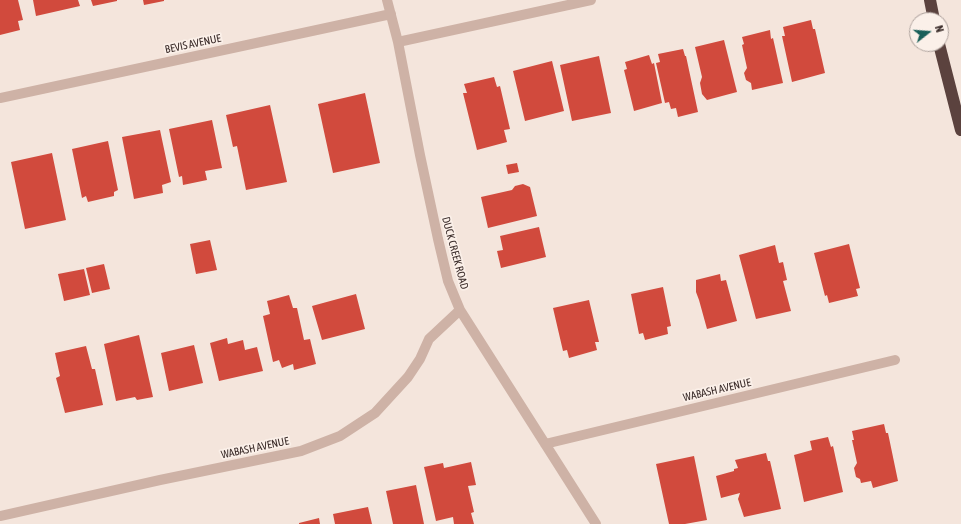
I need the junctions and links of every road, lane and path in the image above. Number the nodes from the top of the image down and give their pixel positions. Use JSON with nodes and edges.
{"nodes":[{"id":1,"x":387,"y":0,"type":"edge"},
{"id":2,"x":591,"y":0,"type":"edge"},
{"id":3,"x":930,"y":0,"type":"edge"},
{"id":4,"x":932,"y":12,"type":"edge"},
{"id":5,"x":391,"y":14,"type":"junction"},
{"id":6,"x":398,"y":42,"type":"junction"},
{"id":7,"x":941,"y":52,"type":"edge"},
{"id":8,"x":0,"y":98,"type":"edge"},
{"id":9,"x":961,"y":130,"type":"edge"},
{"id":10,"x":460,"y":310,"type":"junction"},
{"id":11,"x":895,"y":360,"type":"dead end"},
{"id":12,"x":545,"y":444,"type":"junction"},
{"id":13,"x":0,"y":516,"type":"edge"},
{"id":14,"x":596,"y":524,"type":"edge"}],
"edges":[{"from":1,"to":5,"type":"street","name":"DUCK CREEK ROAD"},
{"from":2,"to":6,"type":"street"},
{"from":3,"to":4,"type":"highway"},
{"from":5,"to":6,"type":"street","name":"DUCK CREEK ROAD"},
{"from":5,"to":8,"type":"street","name":"BEVIS AVENUE"},
{"from":6,"to":10,"type":"street","name":"DUCK CREEK ROAD"},
{"from":7,"to":9,"type":"highway"},
{"from":10,"to":12,"type":"street","name":"DUCK CREEK ROAD"},
{"from":10,"to":13,"type":"street","name":"WABASH AVENUE"},
{"from":11,"to":12,"type":"street","name":"WABASH AVENUE"},
{"from":12,"to":14,"type":"street","name":"DUCK CREEK ROAD"}]}
